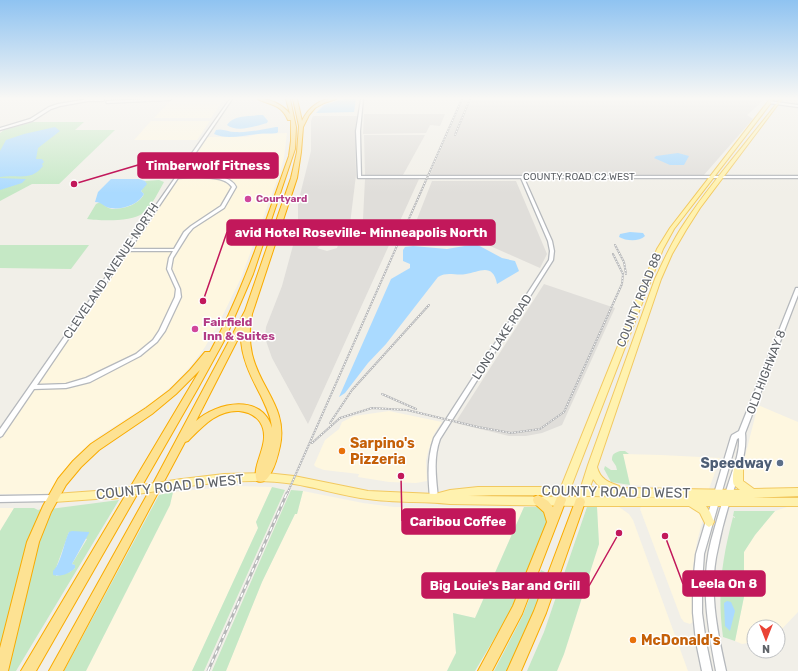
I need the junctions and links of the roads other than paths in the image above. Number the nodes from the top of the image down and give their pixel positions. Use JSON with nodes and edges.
{"nodes":[{"id":1,"x":208,"y":130,"type":"edge"},
{"id":2,"x":297,"y":130,"type":"edge"},
{"id":3,"x":298,"y":130,"type":"edge"},
{"id":4,"x":358,"y":130,"type":"edge"},
{"id":5,"x":752,"y":130,"type":"edge"},
{"id":6,"x":753,"y":130,"type":"edge"},
{"id":7,"x":176,"y":177,"type":"junction"},
{"id":8,"x":522,"y":177,"type":"junction"},
{"id":9,"x":712,"y":177,"type":"junction"},
{"id":10,"x":722,"y":177,"type":"junction"},
{"id":11,"x":798,"y":177,"type":"edge"},
{"id":12,"x":126,"y":250,"type":"junction"},
{"id":13,"x":176,"y":250,"type":"junction"},
{"id":14,"x":798,"y":289,"type":"edge"},
{"id":15,"x":235,"y":308,"type":"junction"},
{"id":16,"x":250,"y":309,"type":"junction"},
{"id":17,"x":32,"y":387,"type":"junction"},
{"id":18,"x":742,"y":433,"type":"junction"},
{"id":19,"x":0,"y":434,"type":"edge"},
{"id":20,"x":179,"y":444,"type":"junction"},
{"id":21,"x":592,"y":465,"type":"junction"},
{"id":22,"x":738,"y":469,"type":"junction"},
{"id":23,"x":261,"y":478,"type":"junction"},
{"id":24,"x":626,"y":492,"type":"junction"},
{"id":25,"x":798,"y":492,"type":"edge"},
{"id":26,"x":754,"y":494,"type":"junction"},
{"id":27,"x":562,"y":496,"type":"junction"},
{"id":28,"x":582,"y":496,"type":"junction"},
{"id":29,"x":54,"y":498,"type":"junction"},
{"id":30,"x":434,"y":498,"type":"junction"},
{"id":31,"x":716,"y":498,"type":"junction"},
{"id":32,"x":727,"y":498,"type":"junction"},
{"id":33,"x":0,"y":499,"type":"edge"},
{"id":34,"x":538,"y":500,"type":"junction"},
{"id":35,"x":687,"y":502,"type":"junction"},
{"id":36,"x":798,"y":502,"type":"edge"},
{"id":37,"x":709,"y":522,"type":"junction"},
{"id":38,"x":552,"y":523,"type":"junction"},
{"id":39,"x":1,"y":671,"type":"edge"},
{"id":40,"x":28,"y":671,"type":"edge"},
{"id":41,"x":56,"y":671,"type":"edge"},
{"id":42,"x":485,"y":671,"type":"edge"},
{"id":43,"x":514,"y":671,"type":"edge"},
{"id":44,"x":707,"y":671,"type":"edge"},
{"id":45,"x":721,"y":671,"type":"edge"}],
"edges":[{"from":1,"to":7,"type":"street","name":"CLEVELAND AVENUE NORTH"},
{"from":2,"to":15,"type":"highway"},
{"from":3,"to":16,"type":"highway"},
{"from":4,"to":8,"type":"street","name":"COUNTY ROAD C2 WEST"},
{"from":5,"to":9,"type":"main road","name":"COUNTY ROAD 88"},
{"from":6,"to":10,"type":"main road","name":"COUNTY ROAD 88"},
{"from":7,"to":12,"type":"street","name":"CLEVELAND AVENUE NORTH"},
{"from":7,"to":13,"type":"street"},
{"from":8,"to":9,"type":"street","name":"COUNTY ROAD C2 WEST"},
{"from":8,"to":30,"type":"street","name":"LONG LAKE ROAD"},
{"from":9,"to":10,"type":"street","name":"COUNTY ROAD C2 WEST"},
{"from":9,"to":27,"type":"main road","name":"COUNTY ROAD 88"},
{"from":10,"to":11,"type":"street","name":"COUNTY ROAD C2 WEST"},
{"from":10,"to":21,"type":"main road","name":"COUNTY ROAD 88"},
{"from":12,"to":13,"type":"street"},
{"from":12,"to":17,"type":"street","name":"CLEVELAND AVENUE NORTH"},
{"from":13,"to":17,"type":"street"},
{"from":14,"to":18,"type":"street","name":"OLD HIGHWAY 8"},
{"from":15,"to":29,"type":"highway"},
{"from":15,"to":40,"type":"highway"},
{"from":16,"to":20,"type":"highway"},
{"from":16,"to":23,"type":"highway"},
{"from":17,"to":19,"type":"street","name":"CLEVELAND AVENUE NORTH"},
{"from":18,"to":22,"type":"street","name":"OLD HIGHWAY 8"},
{"from":18,"to":31,"type":"street","name":"OLD HIGHWAY 8"},
{"from":20,"to":23,"type":"highway"},
{"from":20,"to":41,"type":"highway"},
{"from":21,"to":24,"type":"main road"},
{"from":21,"to":28,"type":"main road","name":"COUNTY ROAD 88"},
{"from":22,"to":26,"type":"main road"},
{"from":22,"to":32,"type":"street","name":"OLD HIGHWAY 8"},
{"from":23,"to":29,"type":"main road","name":"COUNTY ROAD D WEST","bridge":true},
{"from":23,"to":30,"type":"main road","name":"COUNTY ROAD D WEST"},
{"from":24,"to":28,"type":"main road","name":"COUNTY ROAD D WEST"},
{"from":24,"to":31,"type":"main road","name":"COUNTY ROAD D WEST"},
{"from":25,"to":26,"type":"main road","name":"COUNTY ROAD D WEST"},
{"from":26,"to":32,"type":"main road","name":"COUNTY ROAD D WEST"},
{"from":27,"to":28,"type":"main road","name":"COUNTY ROAD D WEST"},
{"from":27,"to":30,"type":"main road","name":"COUNTY ROAD D WEST"},
{"from":27,"to":34,"type":"main road","name":"COUNTY ROAD D WEST"},
{"from":27,"to":38,"type":"highway"},
{"from":28,"to":35,"type":"main road","name":"COUNTY ROAD D WEST"},
{"from":28,"to":43,"type":"highway"},
{"from":29,"to":33,"type":"street","name":"COUNTY ROAD D WEST"},
{"from":29,"to":39,"type":"highway"},
{"from":30,"to":34,"type":"main road","name":"COUNTY ROAD D WEST"},
{"from":31,"to":32,"type":"main road","name":"COUNTY ROAD D WEST"},
{"from":31,"to":35,"type":"main road","name":"COUNTY ROAD D WEST"},
{"from":31,"to":37,"type":"street","name":"OLD HIGHWAY 8"},
{"from":32,"to":36,"type":"main road","name":"COUNTY ROAD D WEST"},
{"from":32,"to":45,"type":"street","name":"OLD HIGHWAY 8"},
{"from":34,"to":38,"type":"highway"},
{"from":35,"to":37,"type":"main road"},
{"from":37,"to":44,"type":"street","name":"OLD HIGHWAY 8"},
{"from":38,"to":42,"type":"highway"}]}
